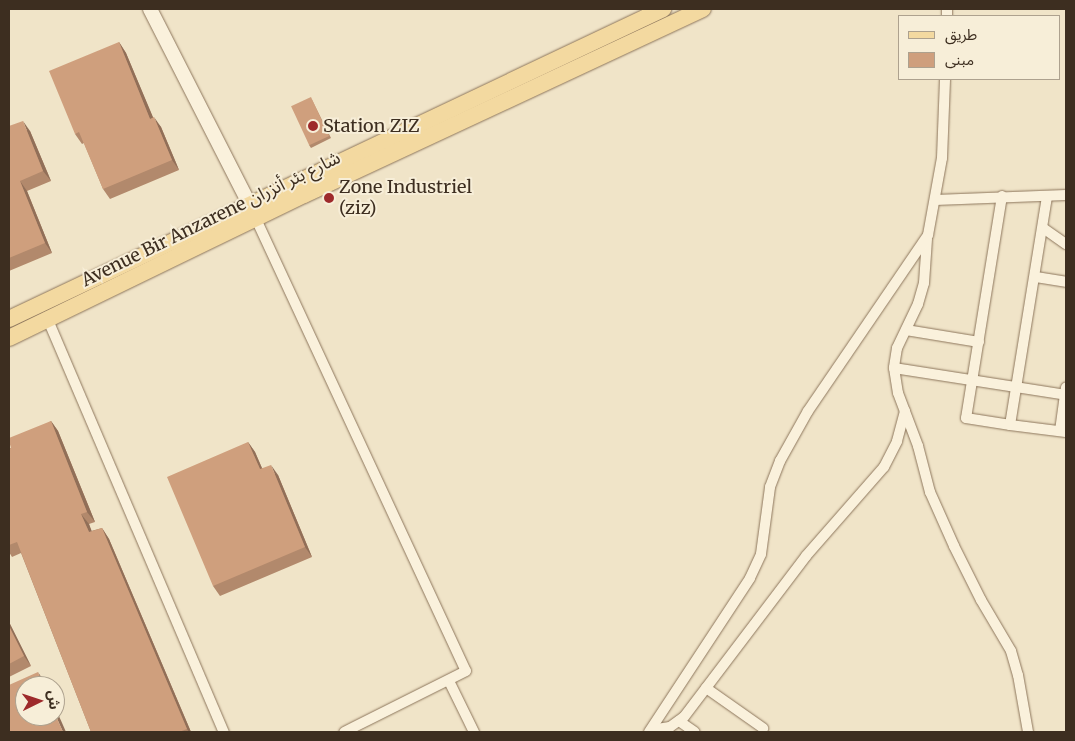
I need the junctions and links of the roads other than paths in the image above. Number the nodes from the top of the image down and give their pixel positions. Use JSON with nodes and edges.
{"nodes":[{"id":1,"x":150,"y":9,"type":"edge"},
{"id":2,"x":663,"y":9,"type":"edge"},
{"id":3,"x":703,"y":9,"type":"edge"},
{"id":4,"x":945,"y":80,"type":"edge"},
{"id":5,"x":1066,"y":195,"type":"edge"},
{"id":6,"x":1002,"y":196,"type":"junction"},
{"id":7,"x":1047,"y":196,"type":"junction"},
{"id":8,"x":935,"y":200,"type":"junction"},
{"id":9,"x":253,"y":211,"type":"junction"},
{"id":10,"x":1043,"y":228,"type":"junction"},
{"id":11,"x":928,"y":235,"type":"junction"},
{"id":12,"x":1066,"y":244,"type":"edge"},
{"id":13,"x":1036,"y":277,"type":"junction"},
{"id":14,"x":1066,"y":282,"type":"edge"},
{"id":15,"x":9,"y":319,"type":"edge"},
{"id":16,"x":48,"y":320,"type":"junction"},
{"id":17,"x":906,"y":330,"type":"junction"},
{"id":18,"x":9,"y":338,"type":"edge"},
{"id":19,"x":979,"y":342,"type":"junction"},
{"id":20,"x":894,"y":368,"type":"junction"},
{"id":21,"x":973,"y":380,"type":"junction"},
{"id":22,"x":1017,"y":387,"type":"junction"},
{"id":23,"x":1066,"y":392,"type":"edge"},
{"id":24,"x":905,"y":411,"type":"junction"},
{"id":25,"x":1010,"y":425,"type":"junction"},
{"id":26,"x":1063,"y":432,"type":"edge"},
{"id":27,"x":449,"y":681,"type":"junction"},
{"id":28,"x":706,"y":688,"type":"junction"},
{"id":29,"x":679,"y":721,"type":"junction"},
{"id":30,"x":763,"y":728,"type":"dead end"},
{"id":31,"x":650,"y":731,"type":"edge"},
{"id":32,"x":224,"y":732,"type":"edge"},
{"id":33,"x":344,"y":732,"type":"edge"},
{"id":34,"x":474,"y":732,"type":"edge"},
{"id":35,"x":695,"y":732,"type":"edge"},
{"id":36,"x":1028,"y":732,"type":"edge"}],
"edges":[{"from":1,"to":9,"type":"street"},
{"from":2,"to":9,"type":"main road","name":"Avenue Bir Anzarene شارع بئر أنزران"},
{"from":3,"to":9,"type":"main road","name":"Avenue Bir Anzarene شارع بئر أنزران"},
{"from":4,"to":8,"type":"street"},
{"from":5,"to":7,"type":"street"},
{"from":6,"to":7,"type":"street"},
{"from":6,"to":8,"type":"street"},
{"from":6,"to":19,"type":"street"},
{"from":7,"to":10,"type":"street"},
{"from":8,"to":11,"type":"street"},
{"from":9,"to":15,"type":"main road","name":"Avenue Bir Anzarene شارع بئر أنزران"},
{"from":9,"to":16,"type":"main road","name":"Avenue Bir Anzarene شارع بئر أنزران"},
{"from":9,"to":27,"type":"street"},
{"from":10,"to":12,"type":"street"},
{"from":10,"to":13,"type":"street"},
{"from":11,"to":17,"type":"street"},
{"from":11,"to":31,"type":"street"},
{"from":13,"to":14,"type":"street"},
{"from":13,"to":22,"type":"street"},
{"from":16,"to":18,"type":"main road","name":"Avenue Bir Anzarene شارع بئر أنزران"},
{"from":16,"to":32,"type":"street"},
{"from":17,"to":19,"type":"street"},
{"from":17,"to":20,"type":"street"},
{"from":19,"to":21,"type":"street"},
{"from":20,"to":21,"type":"street"},
{"from":20,"to":24,"type":"street"},
{"from":21,"to":22,"type":"street"},
{"from":21,"to":25,"type":"street"},
{"from":22,"to":23,"type":"street"},
{"from":22,"to":25,"type":"street"},
{"from":23,"to":26,"type":"street"},
{"from":24,"to":28,"type":"street"},
{"from":24,"to":36,"type":"street"},
{"from":25,"to":26,"type":"street"},
{"from":27,"to":33,"type":"street"},
{"from":27,"to":34,"type":"street"},
{"from":28,"to":29,"type":"street"},
{"from":28,"to":30,"type":"street"},
{"from":29,"to":31,"type":"street"},
{"from":29,"to":35,"type":"street"}]}
